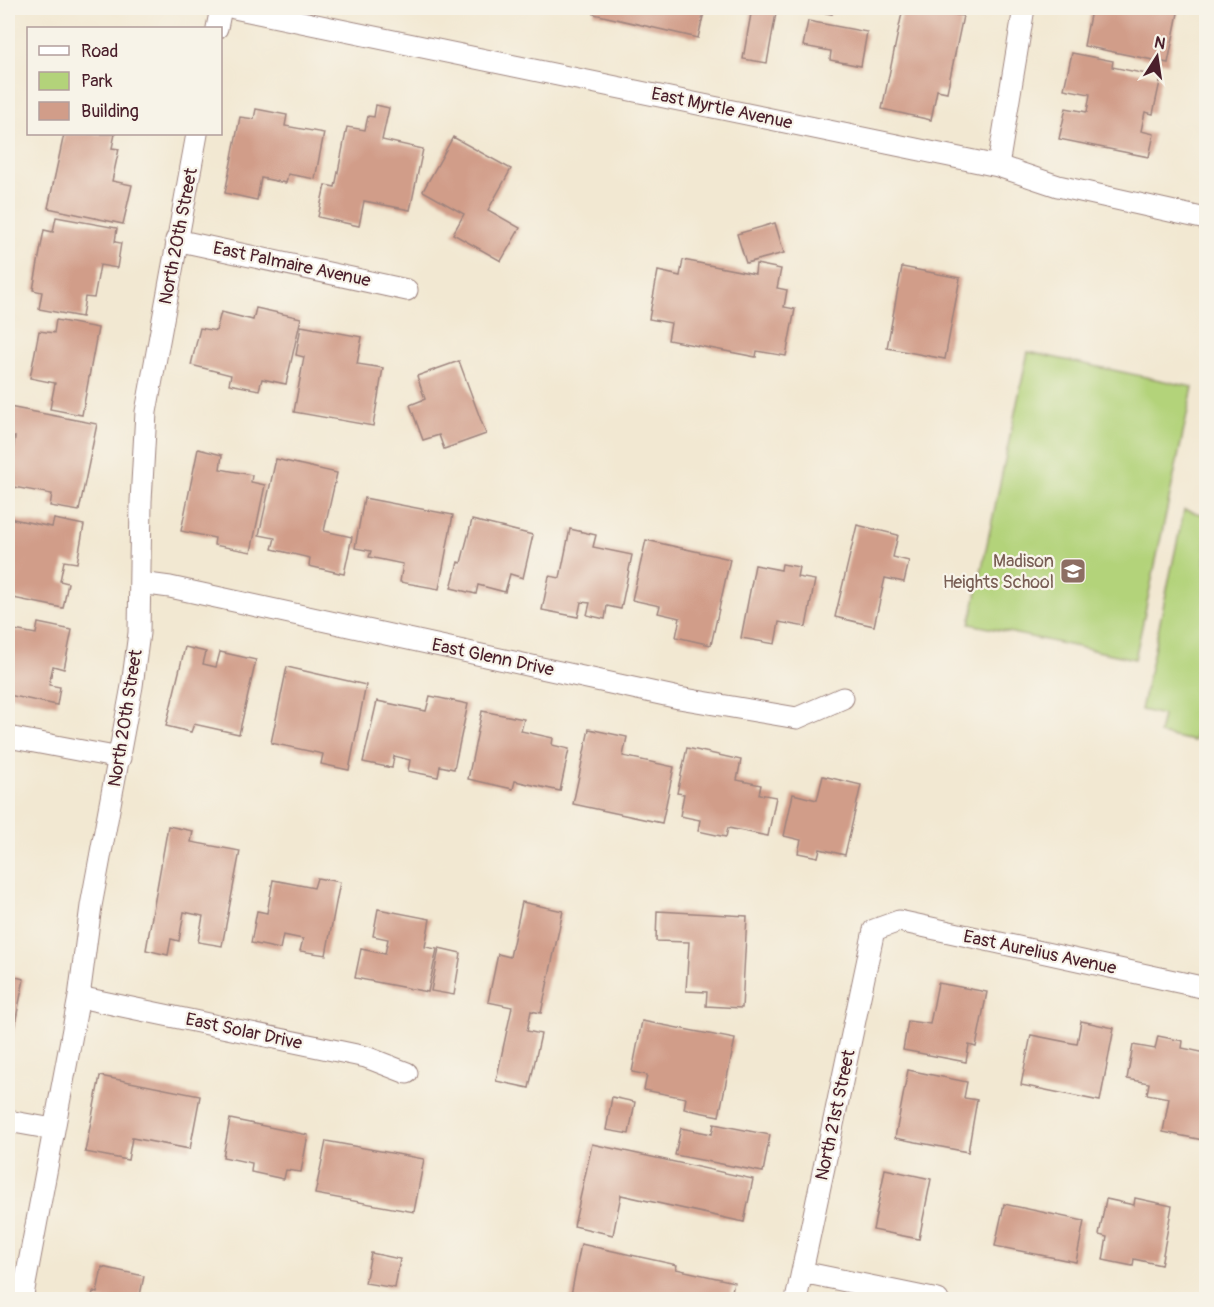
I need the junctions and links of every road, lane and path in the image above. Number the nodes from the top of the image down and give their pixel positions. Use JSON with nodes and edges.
{"nodes":[{"id":1,"x":221,"y":8,"type":"edge"},
{"id":2,"x":234,"y":8,"type":"edge"},
{"id":3,"x":1024,"y":8,"type":"edge"},
{"id":4,"x":217,"y":27,"type":"edge"},
{"id":5,"x":197,"y":135,"type":"edge"},
{"id":6,"x":998,"y":165,"type":"junction"},
{"id":7,"x":1206,"y":219,"type":"edge"},
{"id":8,"x":176,"y":240,"type":"junction"},
{"id":9,"x":407,"y":290,"type":"dead end"},
{"id":10,"x":140,"y":583,"type":"junction"},
{"id":11,"x":843,"y":698,"type":"dead end"},
{"id":12,"x":8,"y":736,"type":"edge"},
{"id":13,"x":120,"y":758,"type":"junction"},
{"id":14,"x":874,"y":930,"type":"joint"},
{"id":15,"x":1206,"y":988,"type":"edge"},
{"id":16,"x":79,"y":997,"type":"junction"},
{"id":17,"x":407,"y":1073,"type":"dead end"},
{"id":18,"x":8,"y":1120,"type":"edge"},
{"id":19,"x":53,"y":1129,"type":"junction"},
{"id":20,"x":802,"y":1272,"type":"junction"},
{"id":21,"x":22,"y":1299,"type":"edge"},
{"id":22,"x":796,"y":1299,"type":"edge"},
{"id":23,"x":938,"y":1299,"type":"edge"}],
"edges":[{"from":1,"to":4,"type":"street"},
{"from":2,"to":6,"type":"street","name":"East Myrtle Avenue"},
{"from":3,"to":6,"type":"street"},
{"from":5,"to":8,"type":"street","name":"North 20th Street"},
{"from":6,"to":7,"type":"street","name":"East Myrtle Avenue"},
{"from":8,"to":9,"type":"street","name":"East Palmaire Avenue"},
{"from":8,"to":10,"type":"street","name":"North 20th Street"},
{"from":10,"to":11,"type":"street","name":"East Glenn Drive"},
{"from":10,"to":13,"type":"street","name":"North 20th Street"},
{"from":12,"to":13,"type":"street"},
{"from":13,"to":16,"type":"street","name":"North 20th Street"},
{"from":14,"to":15,"type":"street","name":"East Aurelius Avenue"},
{"from":14,"to":20,"type":"street","name":"North 21st Street"},
{"from":16,"to":17,"type":"street","name":"East Solar Drive"},
{"from":16,"to":19,"type":"street","name":"North 20th Street"},
{"from":18,"to":19,"type":"street"},
{"from":19,"to":21,"type":"street","name":"North 20th Street"},
{"from":20,"to":22,"type":"street","name":"North 21st Street"},
{"from":20,"to":23,"type":"street"}]}
